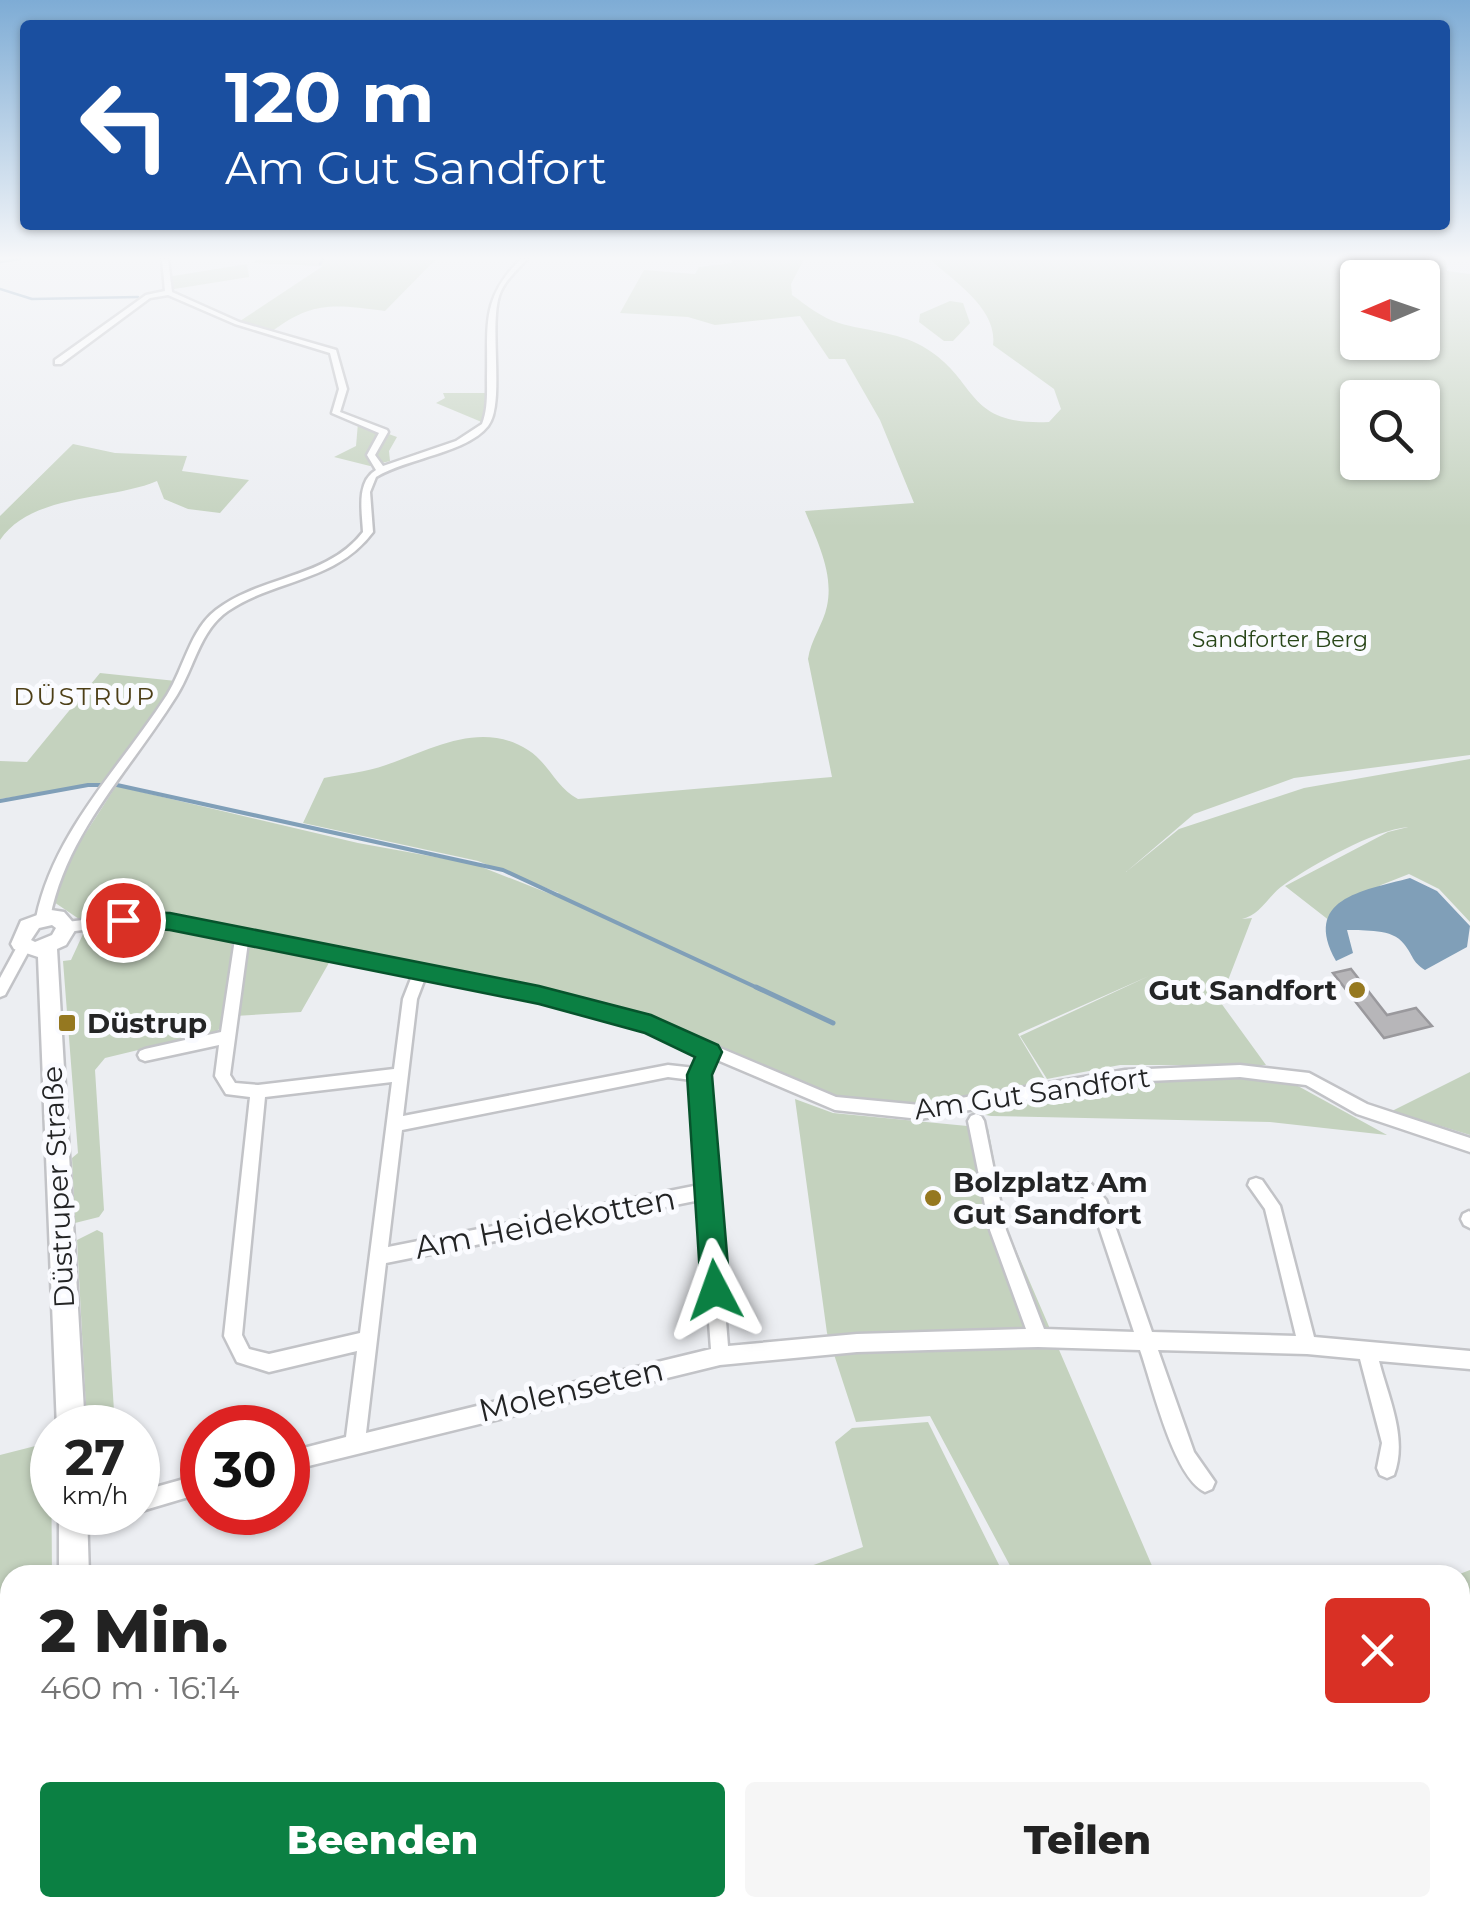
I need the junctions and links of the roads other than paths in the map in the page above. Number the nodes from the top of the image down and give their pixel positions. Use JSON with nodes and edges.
{"nodes":[{"id":1,"x":76,"y":348,"type":"edge"},
{"id":2,"x":321,"y":348,"type":"edge"},
{"id":3,"x":490,"y":348,"type":"edge"},
{"id":4,"x":58,"y":362,"type":"dead end"},
{"id":5,"x":380,"y":470,"type":"junction"},
{"id":6,"x":43,"y":918,"type":"junction"},
{"id":7,"x":67,"y":927,"type":"junction"},
{"id":8,"x":242,"y":935,"type":"junction"},
{"id":9,"x":15,"y":939,"type":"edge"},
{"id":10,"x":48,"y":947,"type":"junction"},
{"id":11,"x":420,"y":972,"type":"junction"},
{"id":12,"x":0,"y":991,"type":"edge"},
{"id":13,"x":226,"y":1037,"type":"junction"},
{"id":14,"x":710,"y":1052,"type":"junction"},
{"id":15,"x":146,"y":1055,"type":"dead end"},
{"id":16,"x":402,"y":1075,"type":"junction"},
{"id":17,"x":699,"y":1075,"type":"junction"},
{"id":18,"x":258,"y":1091,"type":"junction"},
{"id":19,"x":976,"y":1121,"type":"dead end"},
{"id":20,"x":396,"y":1124,"type":"junction"},
{"id":21,"x":1470,"y":1145,"type":"edge"},
{"id":22,"x":1078,"y":1182,"type":"dead end"},
{"id":23,"x":1256,"y":1186,"type":"dead end"},
{"id":24,"x":708,"y":1191,"type":"junction"},
{"id":25,"x":381,"y":1256,"type":"junction"},
{"id":26,"x":1038,"y":1338,"type":"junction"},
{"id":27,"x":366,"y":1340,"type":"junction"},
{"id":28,"x":1147,"y":1342,"type":"junction"},
{"id":29,"x":1307,"y":1345,"type":"junction"},
{"id":30,"x":1367,"y":1350,"type":"junction"},
{"id":31,"x":720,"y":1356,"type":"junction"},
{"id":32,"x":1470,"y":1360,"type":"edge"},
{"id":33,"x":70,"y":1405,"type":"edge"},
{"id":34,"x":356,"y":1443,"type":"junction"},
{"id":35,"x":310,"y":1455,"type":"edge"},
{"id":36,"x":1387,"y":1468,"type":"dead end"},
{"id":37,"x":1205,"y":1482,"type":"dead end"},
{"id":38,"x":73,"y":1535,"type":"edge"},
{"id":39,"x":74,"y":1565,"type":"edge"}],
"edges":[{"from":1,"to":4,"type":"street"},
{"from":2,"to":5,"type":"street"},
{"from":3,"to":5,"type":"street"},
{"from":5,"to":6,"type":"street"},
{"from":6,"to":7,"type":"street"},
{"from":6,"to":9,"type":"street"},
{"from":7,"to":8,"type":"street","name":"Am Gut Sandfort"},
{"from":7,"to":10,"type":"street"},
{"from":8,"to":11,"type":"street","name":"Am Gut Sandfort"},
{"from":8,"to":13,"type":"street"},
{"from":9,"to":10,"type":"street"},
{"from":9,"to":12,"type":"street"},
{"from":10,"to":33,"type":"street","name":"Düstruper Straße"},
{"from":11,"to":14,"type":"street","name":"Am Gut Sandfort"},
{"from":11,"to":16,"type":"street","name":"Am Heidekotten"},
{"from":13,"to":15,"type":"street"},
{"from":13,"to":18,"type":"street"},
{"from":14,"to":17,"type":"street"},
{"from":14,"to":21,"type":"street","name":"Am Gut Sandfort"},
{"from":16,"to":18,"type":"street"},
{"from":16,"to":20,"type":"street","name":"Am Heidekotten"},
{"from":17,"to":20,"type":"street"},
{"from":17,"to":24,"type":"street"},
{"from":18,"to":27,"type":"street"},
{"from":19,"to":26,"type":"street"},
{"from":20,"to":25,"type":"street","name":"Am Heidekotten"},
{"from":22,"to":28,"type":"street"},
{"from":23,"to":29,"type":"street"},
{"from":24,"to":25,"type":"street","name":"Am Heidekotten"},
{"from":24,"to":31,"type":"street"},
{"from":25,"to":27,"type":"street","name":"Am Heidekotten"},
{"from":26,"to":28,"type":"street","name":"Molenseten"},
{"from":26,"to":31,"type":"street","name":"Molenseten"},
{"from":27,"to":34,"type":"street","name":"Am Heidekotten"},
{"from":28,"to":29,"type":"street","name":"Molenseten"},
{"from":28,"to":37,"type":"street"},
{"from":29,"to":30,"type":"street","name":"Molenseten"},
{"from":30,"to":32,"type":"street","name":"Molenseten"},
{"from":30,"to":36,"type":"street"},
{"from":31,"to":34,"type":"street","name":"Molenseten"},
{"from":34,"to":35,"type":"street","name":"Molenseten"},
{"from":38,"to":39,"type":"street"}]}
